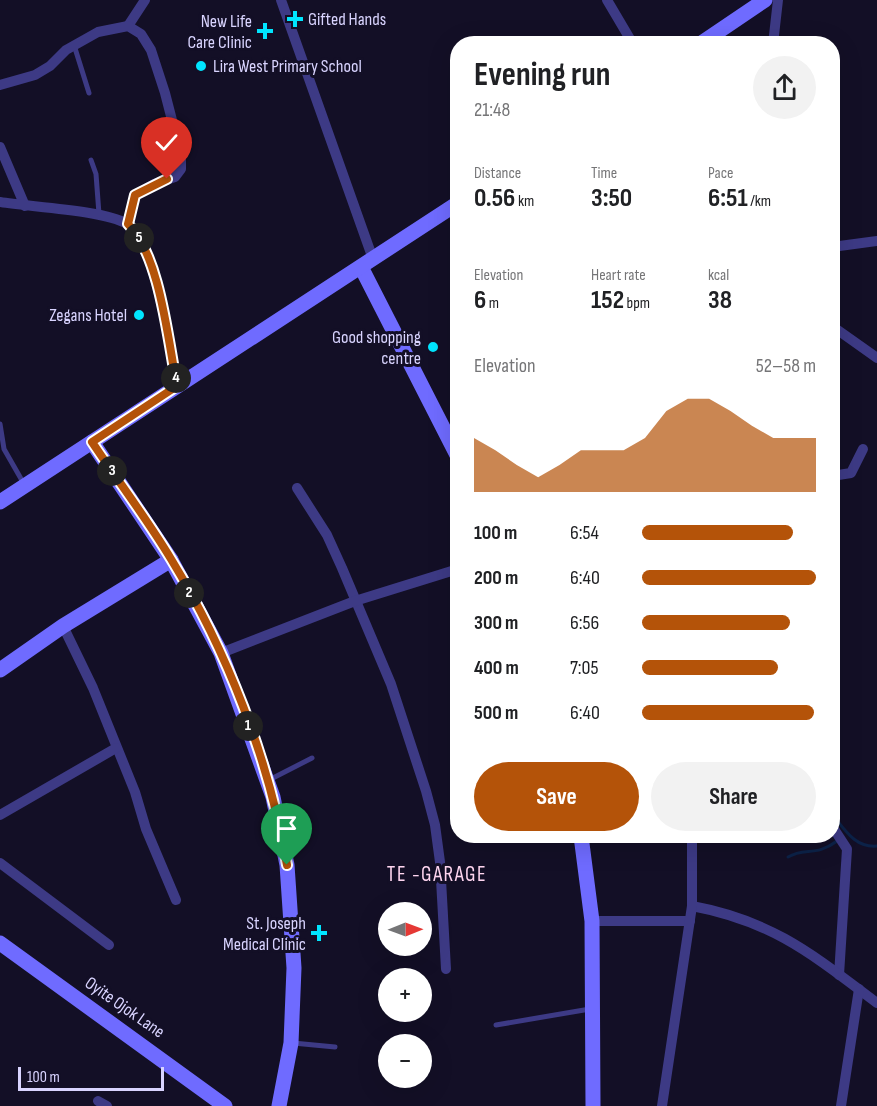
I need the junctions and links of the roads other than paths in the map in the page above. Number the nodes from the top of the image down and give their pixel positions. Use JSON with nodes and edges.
{"nodes":[{"id":1,"x":146,"y":0,"type":"edge"},
{"id":2,"x":281,"y":0,"type":"edge"},
{"id":3,"x":607,"y":0,"type":"edge"},
{"id":4,"x":765,"y":0,"type":"edge"},
{"id":5,"x":778,"y":0,"type":"edge"},
{"id":6,"x":128,"y":26,"type":"junction"},
{"id":7,"x":628,"y":36,"type":"edge"},
{"id":8,"x":712,"y":36,"type":"edge"},
{"id":9,"x":774,"y":36,"type":"edge"},
{"id":10,"x":74,"y":45,"type":"junction"},
{"id":11,"x":0,"y":85,"type":"edge"},
{"id":12,"x":89,"y":93,"type":"dead end"},
{"id":13,"x":0,"y":147,"type":"edge"},
{"id":14,"x":91,"y":160,"type":"dead end"},
{"id":15,"x":0,"y":202,"type":"edge"},
{"id":16,"x":24,"y":206,"type":"junction"},
{"id":17,"x":450,"y":208,"type":"edge"},
{"id":18,"x":100,"y":216,"type":"junction"},
{"id":19,"x":128,"y":224,"type":"junction"},
{"id":20,"x":877,"y":241,"type":"edge"},
{"id":21,"x":840,"y":246,"type":"edge"},
{"id":22,"x":367,"y":263,"type":"junction"},
{"id":23,"x":840,"y":332,"type":"edge"},
{"id":24,"x":877,"y":358,"type":"edge"},
{"id":25,"x":177,"y":386,"type":"junction"},
{"id":26,"x":0,"y":424,"type":"edge"},
{"id":27,"x":450,"y":440,"type":"edge"},
{"id":28,"x":92,"y":442,"type":"junction"},
{"id":29,"x":863,"y":449,"type":"dead end"},
{"id":30,"x":840,"y":475,"type":"edge"},
{"id":31,"x":25,"y":485,"type":"junction"},
{"id":32,"x":297,"y":488,"type":"dead end"},
{"id":33,"x":0,"y":502,"type":"edge"},
{"id":34,"x":171,"y":560,"type":"junction"},
{"id":35,"x":450,"y":571,"type":"edge"},
{"id":36,"x":355,"y":601,"type":"junction"},
{"id":37,"x":63,"y":626,"type":"junction"},
{"id":38,"x":221,"y":653,"type":"junction"},
{"id":39,"x":0,"y":670,"type":"edge"},
{"id":40,"x":116,"y":748,"type":"junction"},
{"id":41,"x":312,"y":758,"type":"dead end"},
{"id":42,"x":267,"y":780,"type":"junction"},
{"id":43,"x":0,"y":815,"type":"edge"},
{"id":44,"x":840,"y":838,"type":"edge"},
{"id":45,"x":582,"y":843,"type":"edge"},
{"id":46,"x":692,"y":843,"type":"edge"},
{"id":47,"x":0,"y":863,"type":"edge"},
{"id":48,"x":176,"y":900,"type":"dead end"},
{"id":49,"x":692,"y":906,"type":"junction"},
{"id":50,"x":591,"y":921,"type":"junction"},
{"id":51,"x":690,"y":921,"type":"junction"},
{"id":52,"x":0,"y":943,"type":"edge"},
{"id":53,"x":109,"y":945,"type":"dead end"},
{"id":54,"x":446,"y":969,"type":"dead end"},
{"id":55,"x":839,"y":975,"type":"junction"},
{"id":56,"x":859,"y":990,"type":"junction"},
{"id":57,"x":877,"y":1003,"type":"edge"},
{"id":58,"x":594,"y":1008,"type":"junction"},
{"id":59,"x":496,"y":1025,"type":"dead end"},
{"id":60,"x":291,"y":1043,"type":"junction"},
{"id":61,"x":335,"y":1047,"type":"dead end"},
{"id":62,"x":225,"y":1106,"type":"edge"},
{"id":63,"x":279,"y":1106,"type":"edge"},
{"id":64,"x":593,"y":1106,"type":"edge"},
{"id":65,"x":662,"y":1106,"type":"edge"},
{"id":66,"x":841,"y":1106,"type":"edge"}],
"edges":[{"from":1,"to":6,"type":"street"},
{"from":2,"to":22,"type":"street"},
{"from":3,"to":7,"type":"street"},
{"from":4,"to":8,"type":"street"},
{"from":5,"to":9,"type":"street"},
{"from":6,"to":10,"type":"street"},
{"from":6,"to":19,"type":"street"},
{"from":10,"to":11,"type":"street"},
{"from":10,"to":12,"type":"lane"},
{"from":13,"to":16,"type":"street"},
{"from":14,"to":18,"type":"lane"},
{"from":15,"to":16,"type":"street"},
{"from":16,"to":18,"type":"street"},
{"from":17,"to":22,"type":"street"},
{"from":18,"to":19,"type":"street"},
{"from":19,"to":25,"type":"street"},
{"from":20,"to":21,"type":"street"},
{"from":22,"to":25,"type":"street"},
{"from":22,"to":27,"type":"street"},
{"from":23,"to":24,"type":"street"},
{"from":25,"to":28,"type":"street"},
{"from":26,"to":31,"type":"lane"},
{"from":28,"to":31,"type":"street"},
{"from":28,"to":34,"type":"street"},
{"from":29,"to":30,"type":"street"},
{"from":31,"to":33,"type":"street"},
{"from":32,"to":36,"type":"street"},
{"from":34,"to":37,"type":"street"},
{"from":34,"to":38,"type":"street"},
{"from":35,"to":36,"type":"street"},
{"from":36,"to":38,"type":"street"},
{"from":36,"to":54,"type":"street"},
{"from":37,"to":39,"type":"street"},
{"from":37,"to":40,"type":"street"},
{"from":38,"to":42,"type":"street"},
{"from":40,"to":43,"type":"street"},
{"from":40,"to":48,"type":"street"},
{"from":41,"to":42,"type":"lane"},
{"from":42,"to":60,"type":"street"},
{"from":44,"to":55,"type":"street"},
{"from":45,"to":50,"type":"street"},
{"from":46,"to":49,"type":"street"},
{"from":47,"to":53,"type":"street"},
{"from":49,"to":51,"type":"street"},
{"from":49,"to":55,"type":"street"},
{"from":50,"to":51,"type":"street"},
{"from":50,"to":58,"type":"street"},
{"from":51,"to":65,"type":"street"},
{"from":52,"to":62,"type":"street","name":"Oyite Ojok Lane"},
{"from":55,"to":56,"type":"street"},
{"from":56,"to":57,"type":"street"},
{"from":56,"to":66,"type":"street"},
{"from":58,"to":59,"type":"lane"},
{"from":58,"to":64,"type":"street"},
{"from":60,"to":61,"type":"lane"},
{"from":60,"to":63,"type":"street"}]}
